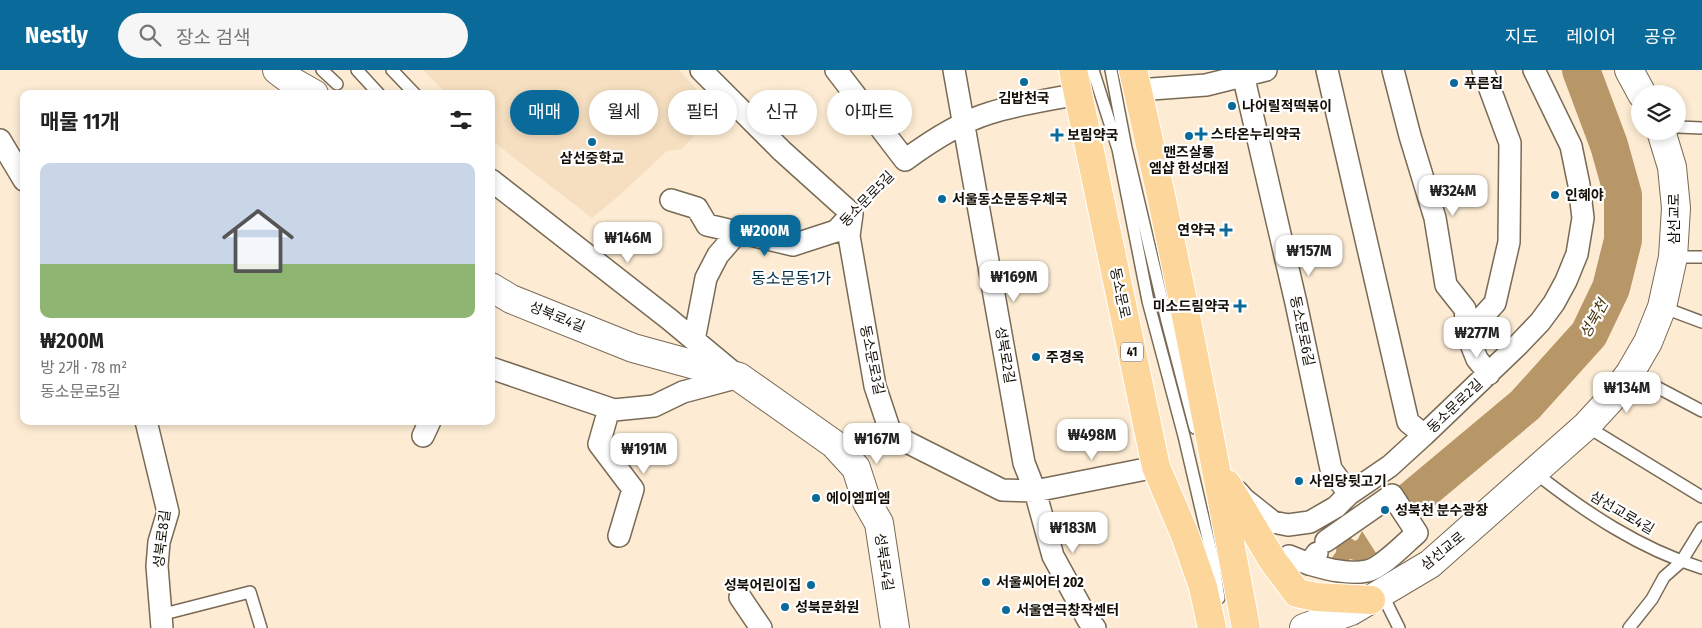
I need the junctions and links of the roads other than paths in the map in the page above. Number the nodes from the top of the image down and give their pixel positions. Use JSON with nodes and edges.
{"nodes":[{"id":1,"x":277,"y":70,"type":"edge"},
{"id":2,"x":322,"y":70,"type":"edge"},
{"id":3,"x":357,"y":70,"type":"edge"},
{"id":4,"x":392,"y":70,"type":"edge"},
{"id":5,"x":701,"y":70,"type":"edge"},
{"id":6,"x":836,"y":70,"type":"edge"},
{"id":7,"x":954,"y":70,"type":"edge"},
{"id":8,"x":1093,"y":70,"type":"edge"},
{"id":9,"x":1111,"y":70,"type":"edge"},
{"id":10,"x":1266,"y":70,"type":"edge"},
{"id":11,"x":1327,"y":70,"type":"edge"},
{"id":12,"x":1393,"y":70,"type":"edge"},
{"id":13,"x":1483,"y":70,"type":"edge"},
{"id":14,"x":1534,"y":70,"type":"edge"},
{"id":15,"x":1629,"y":70,"type":"edge"},
{"id":16,"x":1243,"y":73,"type":"edge"},
{"id":17,"x":1135,"y":80,"type":"edge"},
{"id":18,"x":1075,"y":82,"type":"edge"},
{"id":19,"x":1637,"y":85,"type":"edge"},
{"id":20,"x":325,"y":89,"type":"edge"},
{"id":21,"x":375,"y":90,"type":"edge"},
{"id":22,"x":411,"y":90,"type":"edge"},
{"id":23,"x":963,"y":124,"type":"junction"},
{"id":24,"x":1686,"y":127,"type":"edge"},
{"id":25,"x":1702,"y":128,"type":"edge"},
{"id":26,"x":0,"y":140,"type":"edge"},
{"id":27,"x":1664,"y":140,"type":"edge"},
{"id":28,"x":20,"y":173,"type":"edge"},
{"id":29,"x":495,"y":183,"type":"edge"},
{"id":30,"x":671,"y":200,"type":"dead end"},
{"id":31,"x":852,"y":214,"type":"junction"},
{"id":32,"x":738,"y":232,"type":"junction"},
{"id":33,"x":1674,"y":257,"type":"junction"},
{"id":34,"x":1702,"y":258,"type":"edge"},
{"id":35,"x":495,"y":289,"type":"edge"},
{"id":36,"x":1662,"y":307,"type":"junction"},
{"id":37,"x":1702,"y":322,"type":"edge"},
{"id":38,"x":1467,"y":334,"type":"junction"},
{"id":39,"x":694,"y":340,"type":"junction"},
{"id":40,"x":495,"y":369,"type":"edge"},
{"id":41,"x":1630,"y":373,"type":"junction"},
{"id":42,"x":1489,"y":374,"type":"junction"},
{"id":43,"x":739,"y":377,"type":"junction"},
{"id":44,"x":610,"y":409,"type":"junction"},
{"id":45,"x":1702,"y":411,"type":"edge"},
{"id":46,"x":147,"y":425,"type":"edge"},
{"id":47,"x":1586,"y":426,"type":"junction"},
{"id":48,"x":1424,"y":435,"type":"junction"},
{"id":49,"x":1206,"y":462,"type":"junction"},
{"id":50,"x":1156,"y":467,"type":"junction"},
{"id":51,"x":1534,"y":472,"type":"junction"},
{"id":52,"x":1035,"y":491,"type":"junction"},
{"id":53,"x":1349,"y":494,"type":"junction"},
{"id":54,"x":1702,"y":497,"type":"edge"},
{"id":55,"x":1702,"y":528,"type":"edge"},
{"id":56,"x":619,"y":536,"type":"dead end"},
{"id":57,"x":1289,"y":556,"type":"dead end"},
{"id":58,"x":1681,"y":562,"type":"junction"},
{"id":59,"x":1309,"y":564,"type":"junction"},
{"id":60,"x":1702,"y":568,"type":"edge"},
{"id":61,"x":740,"y":597,"type":"dead end"},
{"id":62,"x":1376,"y":597,"type":"junction"},
{"id":63,"x":161,"y":622,"type":"edge"},
{"id":64,"x":1225,"y":623,"type":"edge"},
{"id":65,"x":261,"y":628,"type":"edge"},
{"id":66,"x":761,"y":628,"type":"edge"},
{"id":67,"x":895,"y":628,"type":"edge"},
{"id":68,"x":1095,"y":628,"type":"edge"},
{"id":69,"x":1236,"y":628,"type":"edge"},
{"id":70,"x":1304,"y":628,"type":"edge"},
{"id":71,"x":1399,"y":628,"type":"edge"},
{"id":72,"x":1629,"y":628,"type":"edge"}],
"edges":[{"from":1,"to":20,"type":"street"},
{"from":2,"to":20,"type":"lane"},
{"from":3,"to":21,"type":"lane"},
{"from":4,"to":22,"type":"lane"},
{"from":5,"to":31,"type":"street"},
{"from":6,"to":23,"type":"street","name":"동소문로5길"},
{"from":7,"to":23,"type":"street","name":"성북로2길"},
{"from":8,"to":64,"type":"lane"},
{"from":9,"to":49,"type":"lane"},
{"from":10,"to":16,"type":"street"},
{"from":11,"to":48,"type":"street"},
{"from":12,"to":38,"type":"street"},
{"from":13,"to":38,"type":"street"},
{"from":14,"to":42,"type":"street","name":"동소문로2길"},
{"from":15,"to":19,"type":"street"},
{"from":16,"to":17,"type":"street"},
{"from":16,"to":53,"type":"street","name":"동소문로6길"},
{"from":17,"to":49,"type":"main road"},
{"from":18,"to":23,"type":"street","name":"동소문로5길"},
{"from":18,"to":50,"type":"main road","name":"동소문로","number":"41"},
{"from":23,"to":52,"type":"street","name":"성북로2길"},
{"from":24,"to":25,"type":"lane"},
{"from":26,"to":28,"type":"street"},
{"from":27,"to":33,"type":"street","name":"삼선교로"},
{"from":29,"to":39,"type":"street"},
{"from":30,"to":32,"type":"street","name":"동소문로5길"},
{"from":31,"to":32,"type":"street","name":"동소문로5길"},
{"from":31,"to":52,"type":"street","name":"동소문로3길"},
{"from":32,"to":39,"type":"street"},
{"from":33,"to":34,"type":"lane"},
{"from":33,"to":36,"type":"street","name":"삼선교로"},
{"from":35,"to":43,"type":"street","name":"성북로4길"},
{"from":36,"to":37,"type":"lane"},
{"from":36,"to":41,"type":"street","name":"삼선교로"},
{"from":38,"to":42,"type":"street"},
{"from":39,"to":43,"type":"street"},
{"from":40,"to":44,"type":"street"},
{"from":41,"to":45,"type":"lane"},
{"from":41,"to":47,"type":"street","name":"삼선교로"},
{"from":42,"to":48,"type":"street","name":"동소문로2길"},
{"from":43,"to":44,"type":"street"},
{"from":43,"to":67,"type":"street","name":"성북로4길"},
{"from":44,"to":56,"type":"street"},
{"from":46,"to":63,"type":"street","name":"성북로8길"},
{"from":47,"to":51,"type":"street","name":"삼선교로"},
{"from":47,"to":54,"type":"lane"},
{"from":48,"to":53,"type":"street","name":"동소문로2길"},
{"from":49,"to":53,"type":"street","name":"동소문로2길"},
{"from":49,"to":62,"type":"main road"},
{"from":49,"to":64,"type":"main road"},
{"from":49,"to":69,"type":"lane"},
{"from":50,"to":52,"type":"street","name":"동소문로3길"},
{"from":50,"to":64,"type":"main road","name":"동소문로","number":"41"},
{"from":51,"to":58,"type":"lane","name":"삼선교로4길"},
{"from":51,"to":62,"type":"street","name":"삼선교로"},
{"from":52,"to":68,"type":"street","name":"성북로2길"},
{"from":55,"to":58,"type":"lane"},
{"from":57,"to":59,"type":"street"},
{"from":58,"to":60,"type":"lane","name":"삼선교로4길"},
{"from":58,"to":72,"type":"lane"},
{"from":59,"to":59,"type":"street"},
{"from":61,"to":66,"type":"street"},
{"from":62,"to":70,"type":"street","name":"삼선교로"},
{"from":62,"to":71,"type":"lane"},
{"from":63,"to":65,"type":"lane"}]}
